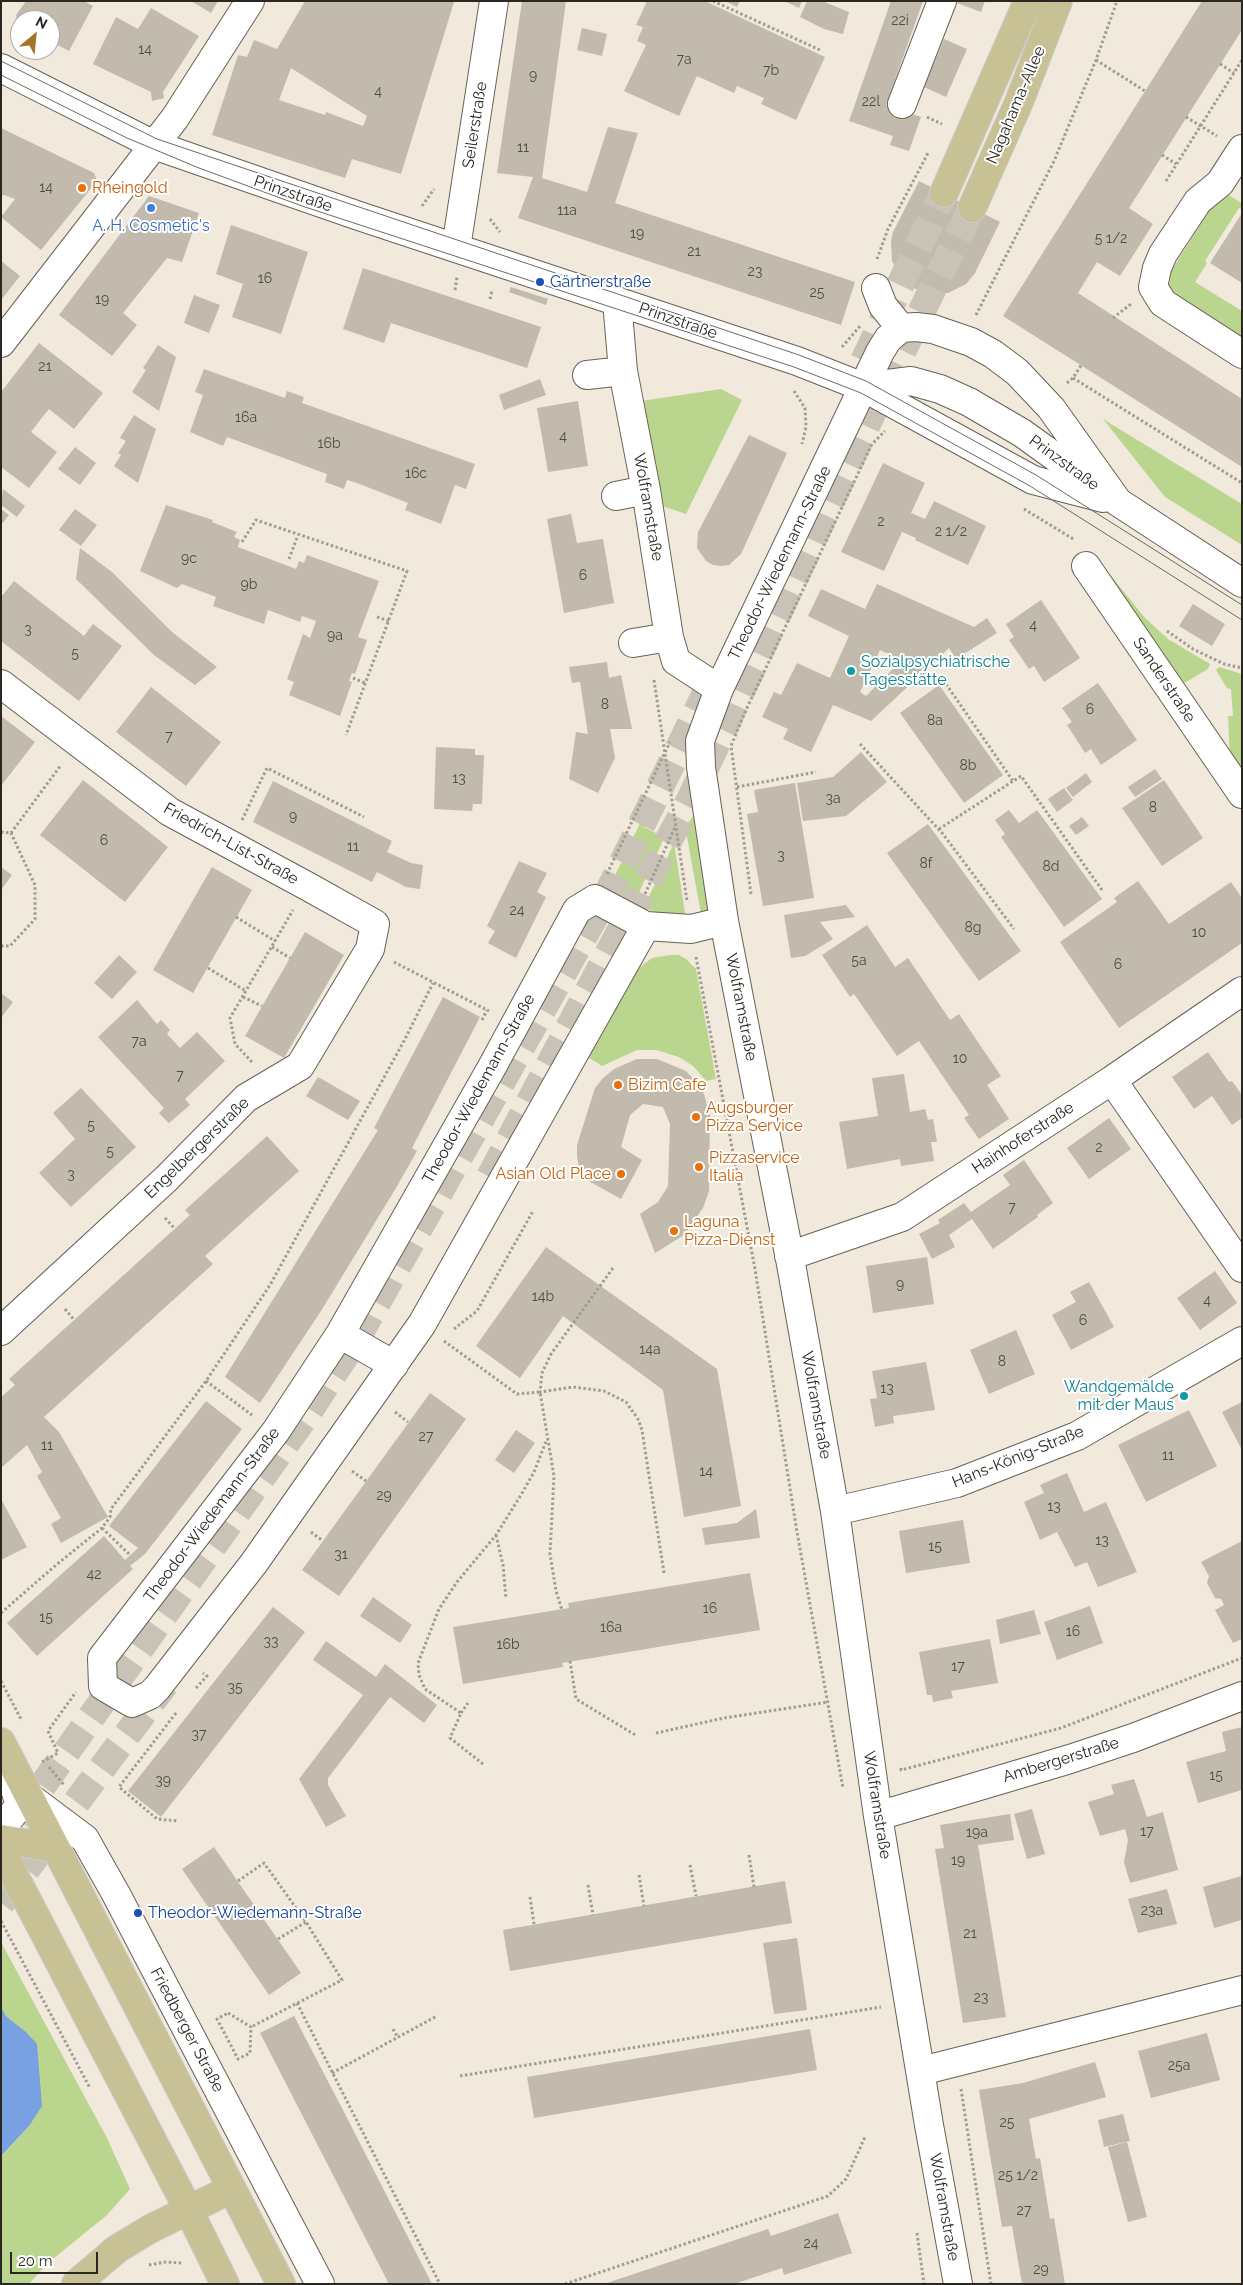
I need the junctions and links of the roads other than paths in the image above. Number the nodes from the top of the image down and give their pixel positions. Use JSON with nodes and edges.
{"nodes":[{"id":1,"x":250,"y":1,"type":"edge"},
{"id":2,"x":494,"y":1,"type":"edge"},
{"id":3,"x":942,"y":1,"type":"edge"},
{"id":4,"x":1028,"y":1,"type":"edge"},
{"id":5,"x":1058,"y":1,"type":"edge"},
{"id":6,"x":1,"y":68,"type":"edge"},
{"id":7,"x":902,"y":104,"type":"dead end"},
{"id":8,"x":154,"y":145,"type":"junction"},
{"id":9,"x":1242,"y":149,"type":"edge"},
{"id":10,"x":944,"y":193,"type":"tunnel mouth"},
{"id":11,"x":972,"y":208,"type":"tunnel mouth"},
{"id":12,"x":456,"y":248,"type":"junction"},
{"id":13,"x":876,"y":288,"type":"dead end"},
{"id":14,"x":617,"y":300,"type":"junction"},
{"id":15,"x":901,"y":328,"type":"junction"},
{"id":16,"x":1,"y":343,"type":"edge"},
{"id":17,"x":1242,"y":354,"type":"edge"},
{"id":18,"x":623,"y":371,"type":"junction"},
{"id":19,"x":587,"y":375,"type":"dead end"},
{"id":20,"x":864,"y":387,"type":"junction"},
{"id":21,"x":646,"y":490,"type":"junction"},
{"id":22,"x":616,"y":496,"type":"dead end"},
{"id":23,"x":1118,"y":502,"type":"junction"},
{"id":24,"x":1081,"y":554,"type":"road end"},
{"id":25,"x":1242,"y":582,"type":"edge"},
{"id":26,"x":669,"y":637,"type":"junction"},
{"id":27,"x":633,"y":643,"type":"dead end"},
{"id":28,"x":1,"y":684,"type":"edge"},
{"id":29,"x":719,"y":689,"type":"junction"},
{"id":30,"x":700,"y":741,"type":"joint"},
{"id":31,"x":1242,"y":794,"type":"edge"},
{"id":32,"x":724,"y":921,"type":"junction"},
{"id":33,"x":640,"y":923,"type":"junction"},
{"id":34,"x":370,"y":949,"type":"joint"},
{"id":35,"x":1242,"y":991,"type":"edge"},
{"id":36,"x":1112,"y":1080,"type":"junction"},
{"id":37,"x":790,"y":1256,"type":"junction"},
{"id":38,"x":1242,"y":1268,"type":"edge"},
{"id":39,"x":1,"y":1331,"type":"edge"},
{"id":40,"x":340,"y":1334,"type":"junction"},
{"id":41,"x":1242,"y":1341,"type":"edge"},
{"id":42,"x":394,"y":1365,"type":"junction"},
{"id":43,"x":835,"y":1512,"type":"junction"},
{"id":44,"x":1242,"y":1696,"type":"edge"},
{"id":45,"x":1,"y":1742,"type":"edge"},
{"id":46,"x":1,"y":1758,"type":"edge"},
{"id":47,"x":28,"y":1797,"type":"junction"},
{"id":48,"x":878,"y":1816,"type":"junction"},
{"id":49,"x":1,"y":1829,"type":"edge"},
{"id":50,"x":1,"y":1839,"type":"edge"},
{"id":51,"x":55,"y":1848,"type":"junction"},
{"id":52,"x":1,"y":1850,"type":"edge"},
{"id":53,"x":1242,"y":1990,"type":"edge"},
{"id":54,"x":202,"y":2059,"type":"junction"},
{"id":55,"x":921,"y":2072,"type":"junction"},
{"id":56,"x":182,"y":2095,"type":"junction"},
{"id":57,"x":231,"y":2189,"type":"junction"},
{"id":58,"x":188,"y":2209,"type":"junction"},
{"id":59,"x":76,"y":2284,"type":"edge"},
{"id":60,"x":225,"y":2284,"type":"edge"},
{"id":61,"x":281,"y":2284,"type":"edge"},
{"id":62,"x":320,"y":2284,"type":"edge"},
{"id":63,"x":958,"y":2284,"type":"edge"}],
"edges":[{"from":1,"to":8,"type":"street"},
{"from":2,"to":12,"type":"street","name":"Seilerstraße"},
{"from":3,"to":7,"type":"street"},
{"from":4,"to":10,"type":"main road","name":"Nagahama-Allee"},
{"from":5,"to":11,"type":"main road","name":"Nagahama-Allee"},
{"from":6,"to":8,"type":"street","name":"Prinzstraße"},
{"from":8,"to":12,"type":"street","name":"Prinzstraße"},
{"from":8,"to":16,"type":"street"},
{"from":9,"to":17,"type":"street"},
{"from":12,"to":14,"type":"street","name":"Prinzstraße"},
{"from":13,"to":15,"type":"street"},
{"from":14,"to":18,"type":"street","name":"Wolframstraße"},
{"from":14,"to":20,"type":"street","name":"Prinzstraße"},
{"from":15,"to":20,"type":"street","name":"Theodor-Wiedemann-Straße"},
{"from":15,"to":23,"type":"street"},
{"from":18,"to":19,"type":"street"},
{"from":18,"to":21,"type":"street","name":"Wolframstraße"},
{"from":20,"to":23,"type":"street"},
{"from":20,"to":23,"type":"street","name":"Prinzstraße"},
{"from":20,"to":29,"type":"street","name":"Theodor-Wiedemann-Straße"},
{"from":21,"to":22,"type":"street"},
{"from":21,"to":26,"type":"street","name":"Wolframstraße"},
{"from":23,"to":25,"type":"street","name":"Prinzstraße"},
{"from":24,"to":31,"type":"street","name":"Sanderstraße"},
{"from":26,"to":27,"type":"street"},
{"from":26,"to":29,"type":"street","name":"Wolframstraße"},
{"from":28,"to":34,"type":"street","name":"Friedrich-List-Straße"},
{"from":29,"to":30,"type":"street","name":"Theodor-Wiedemann-Straße"},
{"from":30,"to":32,"type":"street","name":"Wolframstraße"},
{"from":32,"to":33,"type":"street"},
{"from":32,"to":37,"type":"street","name":"Wolframstraße"},
{"from":33,"to":40,"type":"street","name":"Theodor-Wiedemann-Straße"},
{"from":33,"to":42,"type":"street"},
{"from":34,"to":39,"type":"street","name":"Engelbergerstraße"},
{"from":35,"to":36,"type":"street","name":"Hainhoferstraße"},
{"from":36,"to":37,"type":"street","name":"Hainhoferstraße"},
{"from":36,"to":38,"type":"street"},
{"from":37,"to":43,"type":"street","name":"Wolframstraße"},
{"from":40,"to":42,"type":"street"},
{"from":40,"to":42,"type":"street","name":"Theodor-Wiedemann-Straße"},
{"from":41,"to":43,"type":"street","name":"Hans-König-Straße"},
{"from":43,"to":48,"type":"street","name":"Wolframstraße"},
{"from":44,"to":48,"type":"street","name":"Ambergerstraße"},
{"from":45,"to":47,"type":"main road","name":"Friedberger Straße"},
{"from":46,"to":49,"type":"street"},
{"from":47,"to":51,"type":"main road","name":"Friedberger Straße"},
{"from":47,"to":54,"type":"street","name":"Friedberger Straße"},
{"from":48,"to":55,"type":"street","name":"Wolframstraße"},
{"from":50,"to":51,"type":"main road"},
{"from":51,"to":56,"type":"main road","name":"Friedberger Straße"},
{"from":52,"to":58,"type":"main road"},
{"from":53,"to":55,"type":"street"},
{"from":54,"to":56,"type":"street"},
{"from":54,"to":62,"type":"street","name":"Friedberger Straße"},
{"from":55,"to":63,"type":"street","name":"Wolframstraße"},
{"from":56,"to":57,"type":"main road","name":"Friedberger Straße"},
{"from":57,"to":58,"type":"main road"},
{"from":57,"to":61,"type":"main road","name":"Friedberger Straße"},
{"from":58,"to":59,"type":"main road"},
{"from":58,"to":60,"type":"main road"}]}
